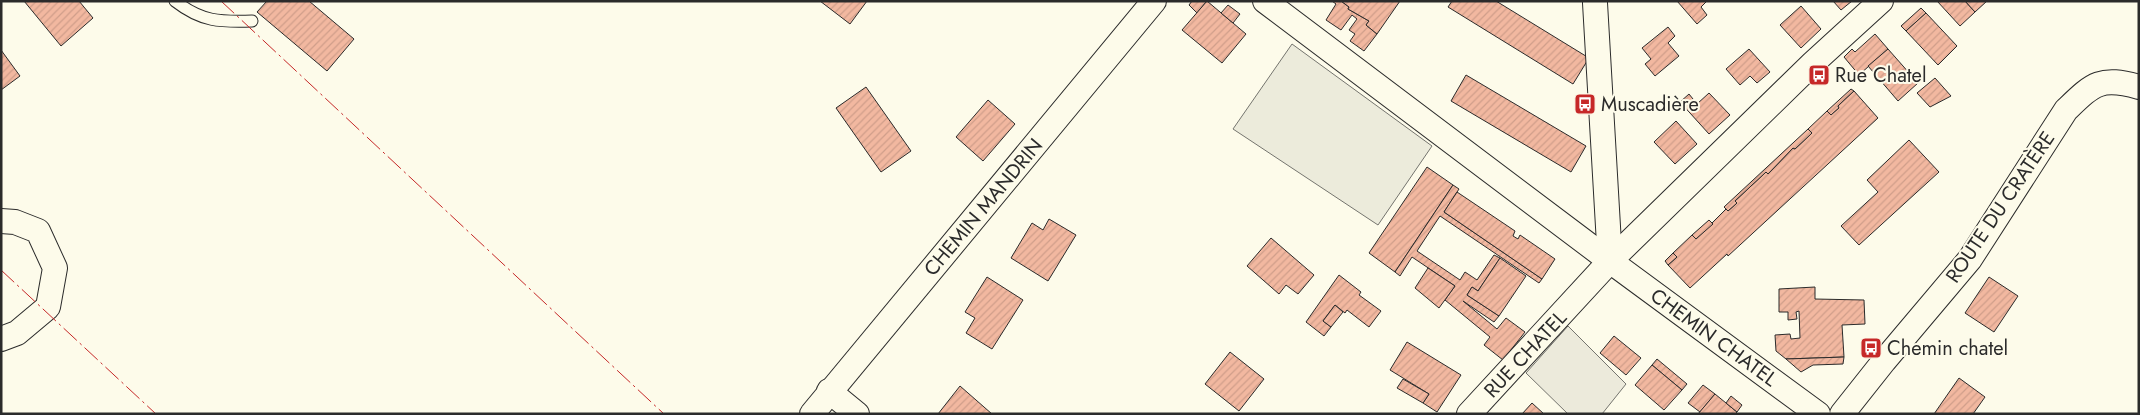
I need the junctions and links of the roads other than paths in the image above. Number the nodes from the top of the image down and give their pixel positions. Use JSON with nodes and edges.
{"nodes":[{"id":1,"x":175,"y":1,"type":"edge"},
{"id":2,"x":1154,"y":1,"type":"edge"},
{"id":3,"x":1265,"y":1,"type":"edge"},
{"id":4,"x":1881,"y":1,"type":"edge"},
{"id":5,"x":1595,"y":2,"type":"edge"},
{"id":6,"x":252,"y":21,"type":"dead end"},
{"id":7,"x":2139,"y":87,"type":"edge"},
{"id":8,"x":1,"y":222,"type":"edge"},
{"id":9,"x":1610,"y":261,"type":"junction"},
{"id":10,"x":1,"y":339,"type":"edge"},
{"id":11,"x":829,"y":391,"type":"junction"},
{"id":12,"x":812,"y":414,"type":"edge"},
{"id":13,"x":857,"y":414,"type":"edge"},
{"id":14,"x":1469,"y":414,"type":"edge"},
{"id":15,"x":1818,"y":414,"type":"edge"},
{"id":16,"x":1842,"y":414,"type":"edge"}],
"edges":[{"from":1,"to":6,"type":"lane"},
{"from":2,"to":11,"type":"street","name":"CHEMIN MANDRIN"},
{"from":3,"to":9,"type":"street","name":"CHEMIN CHATEL"},
{"from":4,"to":9,"type":"street","name":"RUE CHATEL"},
{"from":5,"to":9,"type":"street"},
{"from":7,"to":16,"type":"street","name":"ROUTE DU CRATÈRE"},
{"from":8,"to":10,"type":"street"},
{"from":9,"to":14,"type":"street","name":"RUE CHATEL"},
{"from":9,"to":15,"type":"street","name":"CHEMIN CHATEL"},
{"from":11,"to":12,"type":"street","name":"CHEMIN MANDRIN"},
{"from":11,"to":13,"type":"street"}]}
